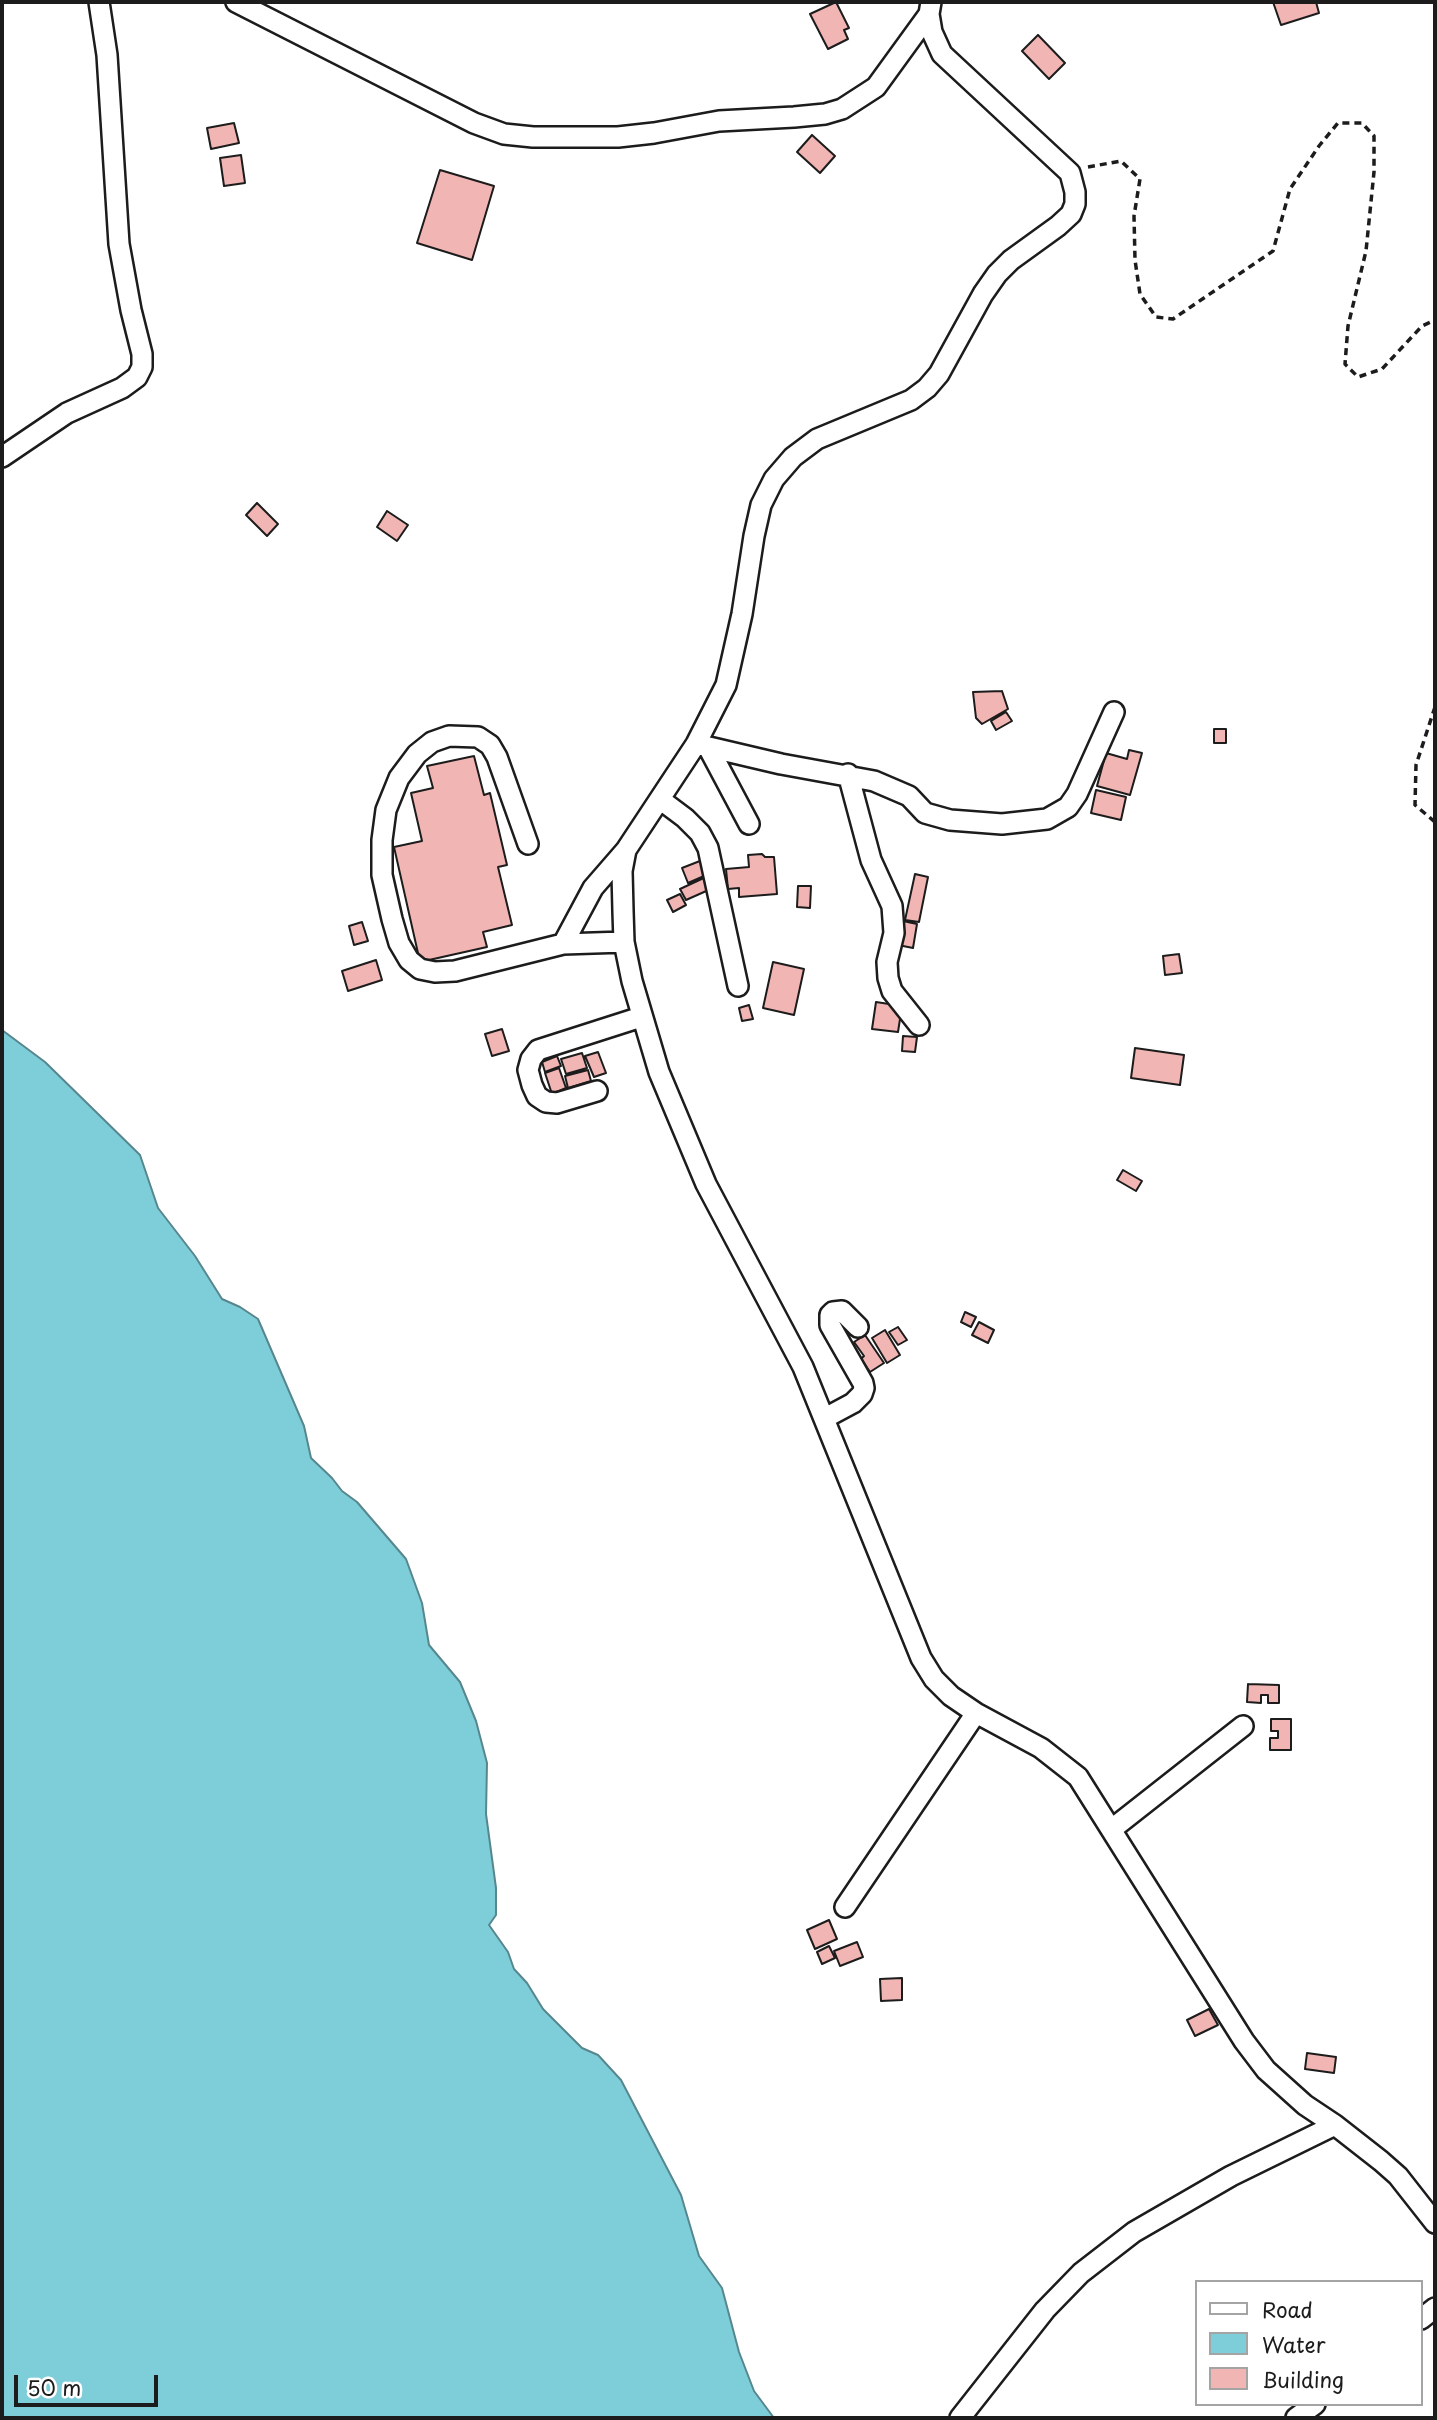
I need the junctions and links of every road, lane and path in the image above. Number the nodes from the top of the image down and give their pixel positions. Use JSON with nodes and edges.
{"nodes":[{"id":1,"x":99,"y":2,"type":"edge"},
{"id":2,"x":236,"y":2,"type":"edge"},
{"id":3,"x":930,"y":8,"type":"edge"},
{"id":4,"x":1070,"y":173,"type":"junction"},
{"id":5,"x":1435,"y":320,"type":"edge"},
{"id":6,"x":2,"y":457,"type":"edge"},
{"id":7,"x":1435,"y":707,"type":"edge"},
{"id":8,"x":1114,"y":712,"type":"dead end"},
{"id":9,"x":702,"y":746,"type":"junction"},
{"id":10,"x":848,"y":774,"type":"junction"},
{"id":11,"x":661,"y":800,"type":"junction"},
{"id":12,"x":1435,"y":822,"type":"edge"},
{"id":13,"x":749,"y":824,"type":"dead end"},
{"id":14,"x":528,"y":844,"type":"dead end"},
{"id":15,"x":626,"y":850,"type":"junction"},
{"id":16,"x":624,"y":942,"type":"junction"},
{"id":17,"x":562,"y":944,"type":"junction"},
{"id":18,"x":738,"y":986,"type":"dead end"},
{"id":19,"x":641,"y":1017,"type":"junction"},
{"id":20,"x":919,"y":1025,"type":"dead end"},
{"id":21,"x":597,"y":1091,"type":"dead end"},
{"id":22,"x":858,"y":1327,"type":"dead end"},
{"id":23,"x":825,"y":1418,"type":"junction"},
{"id":24,"x":976,"y":1713,"type":"junction"},
{"id":25,"x":1242,"y":1726,"type":"dead end"},
{"id":26,"x":1112,"y":1829,"type":"junction"},
{"id":27,"x":845,"y":1907,"type":"dead end"},
{"id":28,"x":1335,"y":2125,"type":"junction"},
{"id":29,"x":1427,"y":2203,"type":"edge"},
{"id":30,"x":1435,"y":2223,"type":"edge"},
{"id":31,"x":1312,"y":2406,"type":"edge"},
{"id":32,"x":960,"y":2418,"type":"edge"},
{"id":33,"x":1296,"y":2418,"type":"edge"}],
"edges":[{"from":1,"to":6,"type":"street"},
{"from":2,"to":3,"type":"street"},
{"from":3,"to":4,"type":"street"},
{"from":4,"to":5,"type":"path"},
{"from":4,"to":9,"type":"street"},
{"from":7,"to":12,"type":"path"},
{"from":8,"to":10,"type":"street"},
{"from":9,"to":10,"type":"street"},
{"from":9,"to":11,"type":"street"},
{"from":9,"to":13,"type":"street"},
{"from":10,"to":20,"type":"street"},
{"from":11,"to":15,"type":"street"},
{"from":11,"to":18,"type":"street"},
{"from":14,"to":17,"type":"street"},
{"from":15,"to":16,"type":"street"},
{"from":15,"to":17,"type":"street"},
{"from":16,"to":17,"type":"street"},
{"from":16,"to":19,"type":"street"},
{"from":19,"to":21,"type":"street"},
{"from":19,"to":23,"type":"street"},
{"from":22,"to":23,"type":"street"},
{"from":23,"to":24,"type":"street"},
{"from":24,"to":26,"type":"street"},
{"from":24,"to":27,"type":"street"},
{"from":25,"to":26,"type":"street"},
{"from":26,"to":28,"type":"street"},
{"from":28,"to":29,"type":"street"},
{"from":28,"to":32,"type":"street"},
{"from":29,"to":30,"type":"street"},
{"from":31,"to":33,"type":"street"}]}
